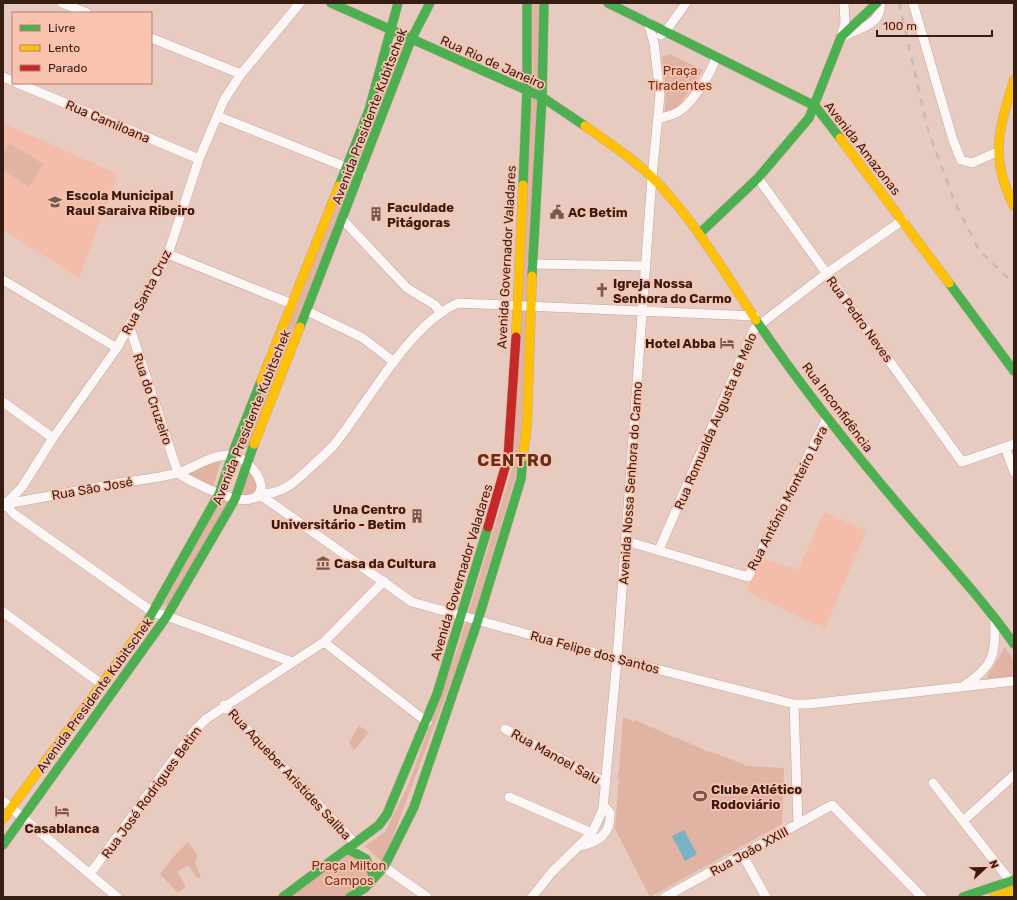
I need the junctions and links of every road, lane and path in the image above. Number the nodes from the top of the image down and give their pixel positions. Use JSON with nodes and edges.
{"nodes":[{"id":1,"x":62,"y":3,"type":"edge"},
{"id":2,"x":300,"y":3,"type":"edge"},
{"id":3,"x":332,"y":3,"type":"edge"},
{"id":4,"x":398,"y":3,"type":"edge"},
{"id":5,"x":430,"y":3,"type":"edge"},
{"id":6,"x":527,"y":3,"type":"edge"},
{"id":7,"x":544,"y":3,"type":"edge"},
{"id":8,"x":608,"y":3,"type":"edge"},
{"id":9,"x":686,"y":3,"type":"edge"},
{"id":10,"x":844,"y":3,"type":"edge"},
{"id":11,"x":878,"y":3,"type":"edge"},
{"id":12,"x":913,"y":3,"type":"edge"},
{"id":13,"x":84,"y":12,"type":"edge"},
{"id":14,"x":648,"y":22,"type":"junction"},
{"id":15,"x":391,"y":30,"type":"junction"},
{"id":16,"x":666,"y":31,"type":"junction"},
{"id":17,"x":841,"y":37,"type":"junction"},
{"id":18,"x":152,"y":38,"type":"edge"},
{"id":19,"x":410,"y":40,"type":"junction"},
{"id":20,"x":654,"y":43,"type":"junction"},
{"id":21,"x":716,"y":57,"type":"junction"},
{"id":22,"x":241,"y":74,"type":"junction"},
{"id":23,"x":1014,"y":80,"type":"edge"},
{"id":24,"x":19,"y":84,"type":"edge"},
{"id":25,"x":527,"y":89,"type":"junction"},
{"id":26,"x":542,"y":97,"type":"junction"},
{"id":27,"x":815,"y":106,"type":"junction"},
{"id":28,"x":217,"y":116,"type":"junction"},
{"id":29,"x":658,"y":119,"type":"junction"},
{"id":30,"x":997,"y":152,"type":"junction"},
{"id":31,"x":198,"y":159,"type":"junction"},
{"id":32,"x":346,"y":166,"type":"junction"},
{"id":33,"x":361,"y":172,"type":"junction"},
{"id":34,"x":652,"y":177,"type":"junction"},
{"id":35,"x":758,"y":178,"type":"junction"},
{"id":36,"x":1014,"y":206,"type":"edge"},
{"id":37,"x":342,"y":220,"type":"junction"},
{"id":38,"x":903,"y":220,"type":"junction"},
{"id":39,"x":699,"y":234,"type":"junction"},
{"id":40,"x":168,"y":254,"type":"junction"},
{"id":41,"x":532,"y":264,"type":"junction"},
{"id":42,"x":646,"y":266,"type":"junction"},
{"id":43,"x":827,"y":273,"type":"junction"},
{"id":44,"x":3,"y":280,"type":"edge"},
{"id":45,"x":292,"y":304,"type":"junction"},
{"id":46,"x":518,"y":306,"type":"junction"},
{"id":47,"x":530,"y":306,"type":"junction"},
{"id":48,"x":307,"y":311,"type":"junction"},
{"id":49,"x":644,"y":312,"type":"junction"},
{"id":50,"x":441,"y":313,"type":"junction"},
{"id":51,"x":755,"y":316,"type":"junction"},
{"id":52,"x":129,"y":325,"type":"junction"},
{"id":53,"x":760,"y":325,"type":"junction"},
{"id":54,"x":116,"y":348,"type":"junction"},
{"id":55,"x":394,"y":362,"type":"junction"},
{"id":56,"x":1014,"y":371,"type":"edge"},
{"id":57,"x":3,"y":402,"type":"edge"},
{"id":58,"x":827,"y":418,"type":"junction"},
{"id":59,"x":53,"y":438,"type":"junction"},
{"id":60,"x":1014,"y":444,"type":"edge"},
{"id":61,"x":1004,"y":447,"type":"junction"},
{"id":62,"x":233,"y":454,"type":"junction"},
{"id":63,"x":248,"y":462,"type":"junction"},
{"id":64,"x":178,"y":472,"type":"junction"},
{"id":65,"x":1014,"y":472,"type":"edge"},
{"id":66,"x":219,"y":494,"type":"junction"},
{"id":67,"x":259,"y":494,"type":"junction"},
{"id":68,"x":235,"y":499,"type":"junction"},
{"id":69,"x":4,"y":504,"type":"edge"},
{"id":70,"x":626,"y":541,"type":"junction"},
{"id":71,"x":659,"y":550,"type":"junction"},
{"id":72,"x":384,"y":581,"type":"junction"},
{"id":73,"x":154,"y":613,"type":"junction"},
{"id":74,"x":461,"y":615,"type":"junction"},
{"id":75,"x":4,"y":616,"type":"edge"},
{"id":76,"x":167,"y":616,"type":"junction"},
{"id":77,"x":995,"y":619,"type":"junction"},
{"id":78,"x":478,"y":620,"type":"junction"},
{"id":79,"x":1013,"y":641,"type":"edge"},
{"id":80,"x":324,"y":642,"type":"junction"},
{"id":81,"x":994,"y":651,"type":"junction"},
{"id":82,"x":617,"y":659,"type":"junction"},
{"id":83,"x":292,"y":662,"type":"junction"},
{"id":84,"x":1014,"y":681,"type":"edge"},
{"id":85,"x":102,"y":685,"type":"junction"},
{"id":86,"x":964,"y":686,"type":"junction"},
{"id":87,"x":794,"y":704,"type":"junction"},
{"id":88,"x":224,"y":705,"type":"junction"},
{"id":89,"x":427,"y":722,"type":"junction"},
{"id":90,"x":505,"y":729,"type":"dead end"},
{"id":91,"x":1014,"y":775,"type":"edge"},
{"id":92,"x":606,"y":783,"type":"junction"},
{"id":93,"x":933,"y":783,"type":"dead end"},
{"id":94,"x":509,"y":797,"type":"dead end"},
{"id":95,"x":3,"y":801,"type":"edge"},
{"id":96,"x":604,"y":806,"type":"junction"},
{"id":97,"x":11,"y":808,"type":"junction"},
{"id":98,"x":23,"y":818,"type":"junction"},
{"id":99,"x":3,"y":819,"type":"edge"},
{"id":100,"x":963,"y":821,"type":"junction"},
{"id":101,"x":798,"y":824,"type":"junction"},
{"id":102,"x":592,"y":833,"type":"junction"},
{"id":103,"x":3,"y":845,"type":"edge"},
{"id":104,"x":351,"y":846,"type":"junction"},
{"id":105,"x":579,"y":846,"type":"junction"},
{"id":106,"x":742,"y":854,"type":"junction"},
{"id":107,"x":384,"y":867,"type":"junction"},
{"id":108,"x":90,"y":874,"type":"junction"},
{"id":109,"x":374,"y":877,"type":"junction"},
{"id":110,"x":1012,"y":877,"type":"edge"},
{"id":111,"x":1014,"y":890,"type":"edge"},
{"id":112,"x":965,"y":896,"type":"edge"},
{"id":113,"x":118,"y":897,"type":"edge"},
{"id":114,"x":283,"y":897,"type":"edge"},
{"id":115,"x":350,"y":897,"type":"edge"},
{"id":116,"x":427,"y":897,"type":"edge"},
{"id":117,"x":532,"y":897,"type":"edge"},
{"id":118,"x":665,"y":897,"type":"edge"},
{"id":119,"x":766,"y":897,"type":"edge"},
{"id":120,"x":922,"y":897,"type":"edge"},
{"id":121,"x":994,"y":897,"type":"edge"}],
"edges":[{"from":1,"to":13,"type":"street"},
{"from":2,"to":22,"type":"street","name":"Rua Santa Cruz"},
{"from":3,"to":15,"type":"main road","name":"Rua Rio de Janeiro"},
{"from":4,"to":15,"type":"main road","name":"Avenida Presidente Kubitschek"},
{"from":5,"to":19,"type":"main road","name":"Avenida Presidente Kubitschek"},
{"from":6,"to":25,"type":"main road","name":"Avenida Governador Valadares"},
{"from":7,"to":26,"type":"main road","name":"Avenida Governador Valadares"},
{"from":8,"to":14,"type":"main road","name":"Avenida Amazonas"},
{"from":9,"to":16,"type":"street"},
{"from":10,"to":17,"type":"street"},
{"from":11,"to":17,"type":"main road"},
{"from":12,"to":30,"type":"street"},
{"from":14,"to":16,"type":"main road","name":"Avenida Amazonas"},
{"from":14,"to":20,"type":"street","name":"Avenida Nossa Senhora do Carmo"},
{"from":15,"to":19,"type":"main road","name":"Rua Rio de Janeiro"},
{"from":15,"to":32,"type":"main road","name":"Avenida Presidente Kubitschek"},
{"from":16,"to":20,"type":"street"},
{"from":16,"to":21,"type":"main road","name":"Avenida Amazonas"},
{"from":17,"to":27,"type":"main road"},
{"from":18,"to":22,"type":"street"},
{"from":19,"to":25,"type":"main road","name":"Rua Rio de Janeiro"},
{"from":19,"to":33,"type":"main road","name":"Avenida Presidente Kubitschek"},
{"from":20,"to":29,"type":"street","name":"Avenida Nossa Senhora do Carmo"},
{"from":21,"to":27,"type":"main road","name":"Avenida Amazonas"},
{"from":21,"to":29,"type":"street"},
{"from":22,"to":28,"type":"street","name":"Rua Santa Cruz"},
{"from":23,"to":30,"type":"main road"},
{"from":24,"to":31,"type":"street","name":"Rua Camiloana"},
{"from":25,"to":26,"type":"main road","name":"Rua Rio de Janeiro"},
{"from":25,"to":46,"type":"main road","name":"Avenida Governador Valadares"},
{"from":26,"to":34,"type":"main road","name":"Rua Rio de Janeiro"},
{"from":26,"to":41,"type":"main road","name":"Avenida Governador Valadares"},
{"from":27,"to":35,"type":"main road"},
{"from":27,"to":38,"type":"main road","name":"Avenida Amazonas"},
{"from":28,"to":31,"type":"street","name":"Rua Santa Cruz"},
{"from":28,"to":32,"type":"street"},
{"from":29,"to":34,"type":"street","name":"Avenida Nossa Senhora do Carmo"},
{"from":30,"to":36,"type":"main road"},
{"from":31,"to":40,"type":"street","name":"Rua Santa Cruz"},
{"from":32,"to":33,"type":"street"},
{"from":32,"to":45,"type":"main road","name":"Avenida Presidente Kubitschek"},
{"from":33,"to":37,"type":"main road","name":"Avenida Presidente Kubitschek"},
{"from":34,"to":39,"type":"main road","name":"Rua Inconfidência"},
{"from":34,"to":42,"type":"street","name":"Avenida Nossa Senhora do Carmo"},
{"from":35,"to":39,"type":"main road"},
{"from":35,"to":43,"type":"street","name":"Rua Pedro Neves"},
{"from":37,"to":48,"type":"main road","name":"Avenida Presidente Kubitschek"},
{"from":37,"to":50,"type":"street"},
{"from":38,"to":43,"type":"street","name":"Rua Romualda Augusta de Melo"},
{"from":38,"to":56,"type":"main road","name":"Avenida Amazonas"},
{"from":39,"to":51,"type":"main road","name":"Rua Inconfidência"},
{"from":40,"to":45,"type":"street"},
{"from":40,"to":52,"type":"street","name":"Rua Santa Cruz"},
{"from":41,"to":42,"type":"street"},
{"from":41,"to":47,"type":"main road","name":"Avenida Governador Valadares"},
{"from":42,"to":49,"type":"street","name":"Avenida Nossa Senhora do Carmo"},
{"from":43,"to":53,"type":"street","name":"Rua Romualda Augusta de Melo"},
{"from":43,"to":61,"type":"street","name":"Rua Pedro Neves"},
{"from":44,"to":54,"type":"street"},
{"from":45,"to":62,"type":"main road","name":"Avenida Presidente Kubitschek"},
{"from":46,"to":47,"type":"street"},
{"from":46,"to":50,"type":"street"},
{"from":46,"to":74,"type":"main road","name":"Avenida Governador Valadares"},
{"from":47,"to":49,"type":"street"},
{"from":47,"to":78,"type":"main road","name":"Avenida Governador Valadares"},
{"from":48,"to":55,"type":"street"},
{"from":48,"to":63,"type":"main road","name":"Avenida Presidente Kubitschek"},
{"from":49,"to":51,"type":"street"},
{"from":49,"to":70,"type":"street","name":"Avenida Nossa Senhora do Carmo"},
{"from":50,"to":55,"type":"street"},
{"from":51,"to":53,"type":"main road","name":"Rua Inconfidência"},
{"from":52,"to":54,"type":"street","name":"Rua Santa Cruz"},
{"from":52,"to":64,"type":"street","name":"Rua do Cruzeiro"},
{"from":53,"to":58,"type":"main road","name":"Rua Inconfidência"},
{"from":53,"to":71,"type":"street","name":"Rua Romualda Augusta de Melo"},
{"from":54,"to":59,"type":"street","name":"Rua Santa Cruz"},
{"from":55,"to":67,"type":"street"},
{"from":57,"to":59,"type":"street"},
{"from":58,"to":71,"type":"street","name":"Rua Antônio Monteiro Lara"},
{"from":58,"to":77,"type":"main road","name":"Rua Inconfidência"},
{"from":59,"to":69,"type":"street","name":"Rua Santa Cruz"},
{"from":60,"to":61,"type":"street"},
{"from":61,"to":65,"type":"street"},
{"from":62,"to":63,"type":"street"},
{"from":62,"to":64,"type":"street","name":"Rua São José"},
{"from":62,"to":66,"type":"main road","name":"Avenida Presidente Kubitschek"},
{"from":63,"to":67,"type":"street"},
{"from":63,"to":68,"type":"main road","name":"Avenida Presidente Kubitschek"},
{"from":64,"to":66,"type":"street"},
{"from":64,"to":69,"type":"street","name":"Rua São José"},
{"from":66,"to":68,"type":"street"},
{"from":66,"to":73,"type":"main road","name":"Avenida Presidente Kubitschek"},
{"from":67,"to":68,"type":"street"},
{"from":67,"to":72,"type":"street","name":"Rua Felipe dos Santos"},
{"from":68,"to":76,"type":"main road","name":"Avenida Presidente Kubitschek"},
{"from":69,"to":73,"type":"street"},
{"from":70,"to":71,"type":"street"},
{"from":70,"to":82,"type":"street","name":"Avenida Nossa Senhora do Carmo"},
{"from":72,"to":74,"type":"street","name":"Rua Felipe dos Santos"},
{"from":72,"to":80,"type":"street","name":"Rua José Rodrigues Betim"},
{"from":73,"to":76,"type":"street"},
{"from":73,"to":85,"type":"main road","name":"Avenida Presidente Kubitschek"},
{"from":74,"to":78,"type":"street","name":"Rua Felipe dos Santos"},
{"from":74,"to":89,"type":"main road","name":"Avenida Governador Valadares"},
{"from":75,"to":85,"type":"street"},
{"from":76,"to":83,"type":"street"},
{"from":76,"to":98,"type":"main road","name":"Avenida Presidente Kubitschek"},
{"from":77,"to":79,"type":"main road","name":"Rua Inconfidência"},
{"from":77,"to":81,"type":"street","name":"Rua Felipe dos Santos"},
{"from":78,"to":82,"type":"street","name":"Rua Felipe dos Santos"},
{"from":78,"to":107,"type":"main road","name":"Avenida Governador Valadares"},
{"from":79,"to":81,"type":"street"},
{"from":80,"to":83,"type":"street","name":"Rua José Rodrigues Betim"},
{"from":80,"to":89,"type":"street"},
{"from":81,"to":86,"type":"street","name":"Rua Felipe dos Santos"},
{"from":82,"to":87,"type":"street","name":"Rua Felipe dos Santos"},
{"from":82,"to":92,"type":"street","name":"Avenida Nossa Senhora do Carmo"},
{"from":83,"to":88,"type":"street","name":"Rua José Rodrigues Betim"},
{"from":84,"to":86,"type":"street","name":"Rua Felipe dos Santos"},
{"from":85,"to":97,"type":"main road","name":"Avenida Presidente Kubitschek"},
{"from":86,"to":87,"type":"street","name":"Rua Felipe dos Santos"},
{"from":87,"to":101,"type":"street"},
{"from":88,"to":104,"type":"street","name":"Rua Aqueber Aristides Saliba"},
{"from":88,"to":108,"type":"street","name":"Rua José Rodrigues Betim"},
{"from":89,"to":104,"type":"main road","name":"Avenida Governador Valadares"},
{"from":90,"to":92,"type":"street","name":"Rua Manoel Salu"},
{"from":91,"to":100,"type":"street"},
{"from":92,"to":96,"type":"street","name":"Avenida Nossa Senhora do Carmo"},
{"from":93,"to":100,"type":"street"},
{"from":94,"to":102,"type":"street"},
{"from":95,"to":97,"type":"street"},
{"from":96,"to":102,"type":"street","name":"Avenida Nossa Senhora do Carmo"},
{"from":96,"to":105,"type":"street"},
{"from":97,"to":98,"type":"street"},
{"from":97,"to":99,"type":"main road","name":"Avenida Presidente Kubitschek"},
{"from":98,"to":103,"type":"main road","name":"Avenida Presidente Kubitschek"},
{"from":98,"to":108,"type":"street"},
{"from":100,"to":110,"type":"street"},
{"from":101,"to":106,"type":"street","name":"Rua João XXIII"},
{"from":101,"to":120,"type":"street","name":"Rua João XXIII"},
{"from":102,"to":105,"type":"street","name":"Avenida Nossa Senhora do Carmo"},
{"from":104,"to":107,"type":"main road"},
{"from":104,"to":109,"type":"main road"},
{"from":104,"to":114,"type":"main road","name":"Avenida Governador Valadares"},
{"from":105,"to":117,"type":"street","name":"Avenida Nossa Senhora do Carmo"},
{"from":106,"to":118,"type":"street","name":"Rua João XXIII"},
{"from":106,"to":119,"type":"street"},
{"from":107,"to":109,"type":"main road","name":"Avenida Governador Valadares"},
{"from":107,"to":116,"type":"street"},
{"from":108,"to":113,"type":"street"},
{"from":109,"to":115,"type":"main road","name":"Avenida Governador Valadares"},
{"from":110,"to":112,"type":"main road"},
{"from":111,"to":121,"type":"main road"}]}
